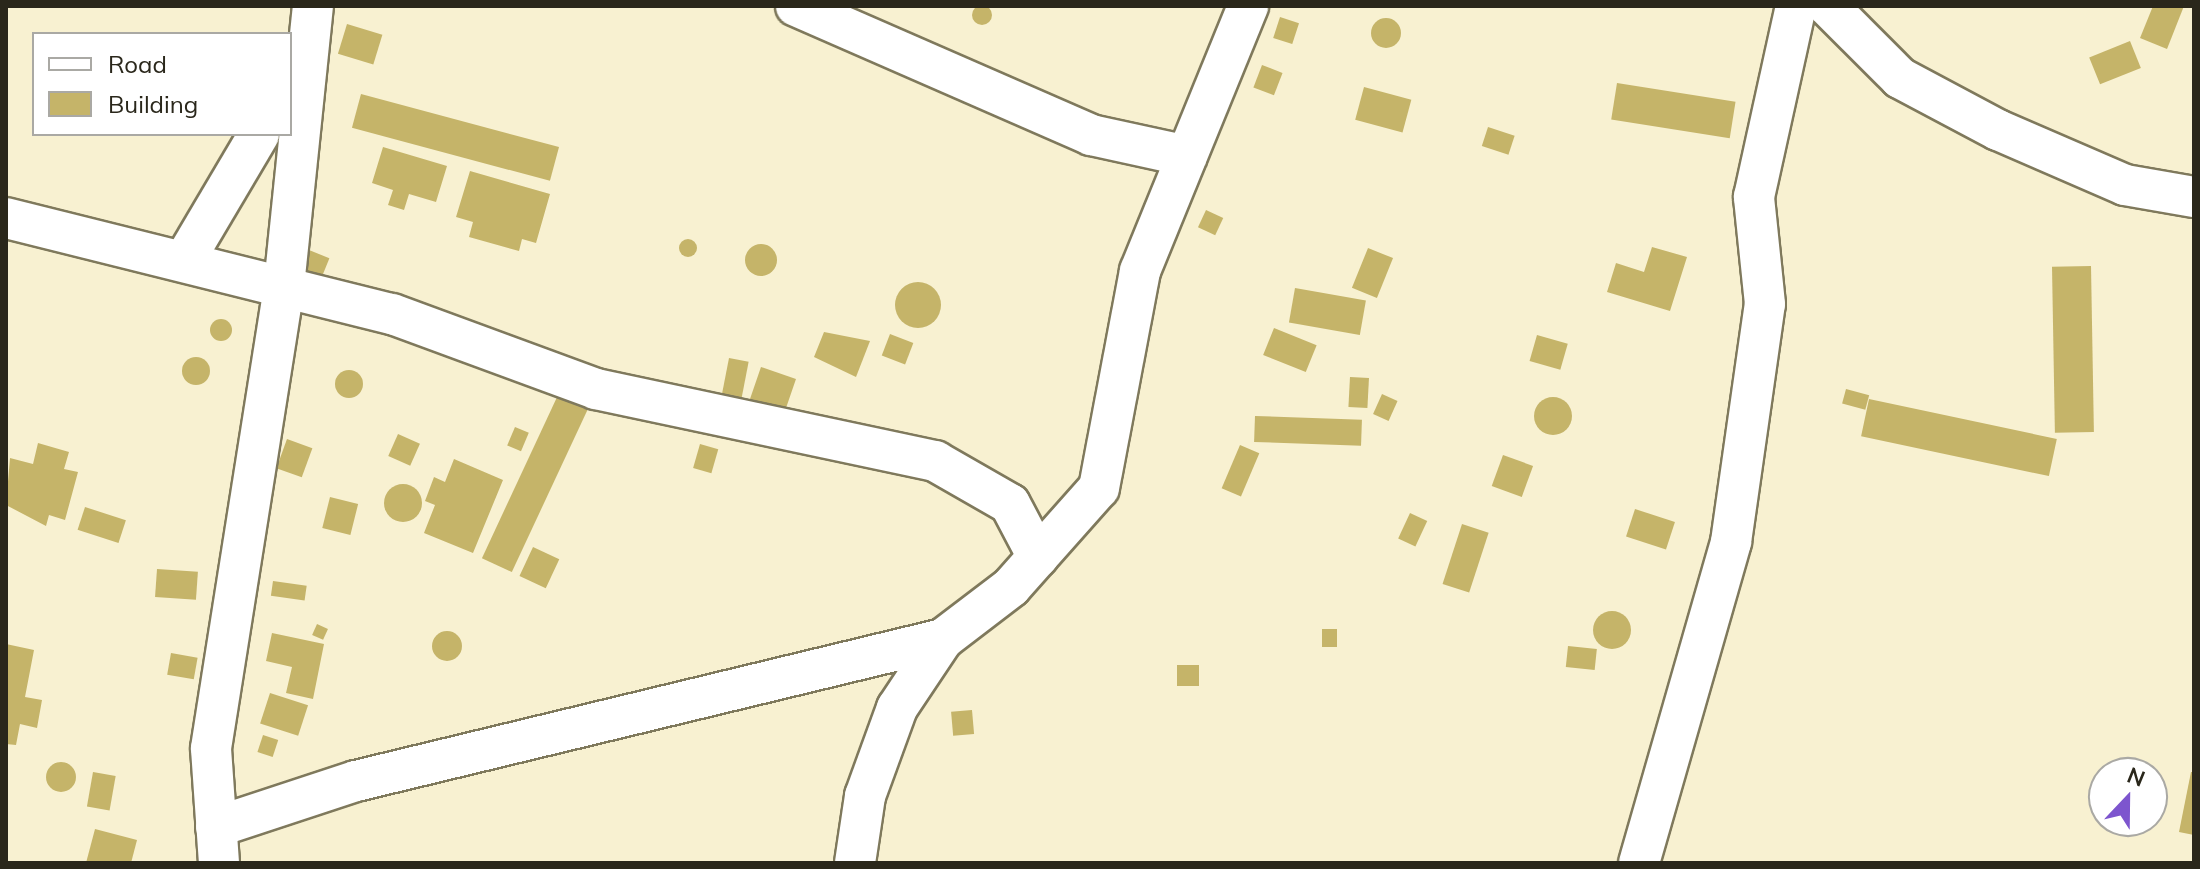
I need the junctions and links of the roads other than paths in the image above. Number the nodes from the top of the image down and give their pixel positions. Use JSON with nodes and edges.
{"nodes":[{"id":1,"x":313,"y":6,"type":"edge"},
{"id":2,"x":796,"y":6,"type":"edge"},
{"id":3,"x":1248,"y":6,"type":"edge"},
{"id":4,"x":1796,"y":6,"type":"edge"},
{"id":5,"x":1828,"y":6,"type":"edge"},
{"id":6,"x":300,"y":66,"type":"edge"},
{"id":7,"x":258,"y":136,"type":"edge"},
{"id":8,"x":1187,"y":156,"type":"junction"},
{"id":9,"x":2194,"y":197,"type":"edge"},
{"id":10,"x":6,"y":218,"type":"edge"},
{"id":11,"x":184,"y":261,"type":"junction"},
{"id":12,"x":284,"y":286,"type":"junction"},
{"id":13,"x":1038,"y":557,"type":"junction"},
{"id":14,"x":943,"y":639,"type":"junction"},
{"id":15,"x":217,"y":845,"type":"edge"},
{"id":16,"x":855,"y":863,"type":"edge"},
{"id":17,"x":1639,"y":863,"type":"edge"}],
"edges":[{"from":1,"to":6,"type":"street"},
{"from":2,"to":8,"type":"street"},
{"from":3,"to":8,"type":"street"},
{"from":4,"to":17,"type":"street"},
{"from":5,"to":9,"type":"street"},
{"from":6,"to":12,"type":"street"},
{"from":7,"to":11,"type":"street"},
{"from":8,"to":13,"type":"street"},
{"from":10,"to":11,"type":"street"},
{"from":11,"to":12,"type":"street"},
{"from":12,"to":13,"type":"street"},
{"from":12,"to":15,"type":"street"},
{"from":13,"to":14,"type":"street"},
{"from":14,"to":15,"type":"street"},
{"from":14,"to":16,"type":"street"}]}
